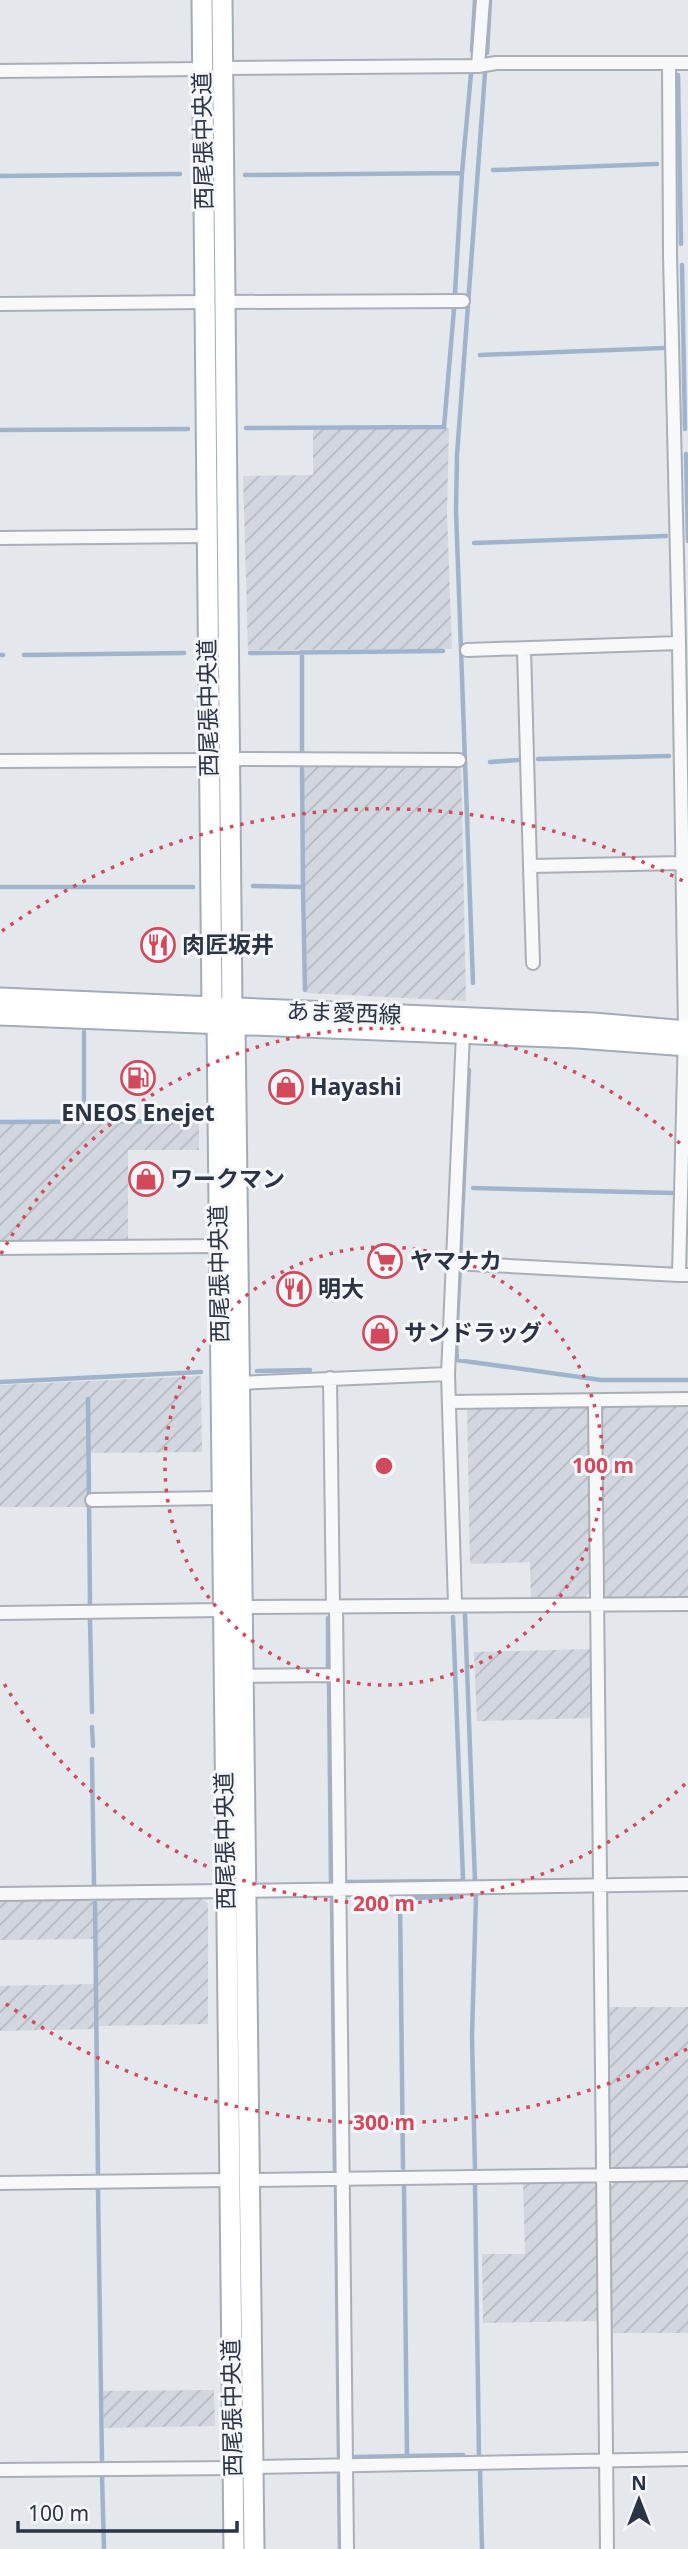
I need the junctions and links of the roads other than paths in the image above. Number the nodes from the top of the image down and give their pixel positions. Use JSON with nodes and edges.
{"nodes":[{"id":1,"x":202,"y":0,"type":"edge"},
{"id":2,"x":222,"y":0,"type":"edge"},
{"id":3,"x":483,"y":0,"type":"edge"},
{"id":4,"x":688,"y":63,"type":"edge"},
{"id":5,"x":668,"y":64,"type":"junction"},
{"id":6,"x":478,"y":66,"type":"junction"},
{"id":7,"x":222,"y":68,"type":"junction"},
{"id":8,"x":202,"y":69,"type":"junction"},
{"id":9,"x":0,"y":71,"type":"edge"},
{"id":10,"x":463,"y":301,"type":"dead end"},
{"id":11,"x":204,"y":302,"type":"junction"},
{"id":12,"x":225,"y":302,"type":"junction"},
{"id":13,"x":0,"y":304,"type":"edge"},
{"id":14,"x":207,"y":536,"type":"junction"},
{"id":15,"x":0,"y":538,"type":"edge"},
{"id":16,"x":682,"y":640,"type":"edge"},
{"id":17,"x":524,"y":649,"type":"junction"},
{"id":18,"x":467,"y":650,"type":"dead end"},
{"id":19,"x":230,"y":759,"type":"junction"},
{"id":20,"x":209,"y":760,"type":"junction"},
{"id":21,"x":459,"y":760,"type":"dead end"},
{"id":22,"x":0,"y":761,"type":"edge"},
{"id":23,"x":685,"y":848,"type":"edge"},
{"id":24,"x":683,"y":863,"type":"junction"},
{"id":25,"x":530,"y":866,"type":"junction"},
{"id":26,"x":686,"y":950,"type":"edge"},
{"id":27,"x":533,"y":962,"type":"dead end"},
{"id":28,"x":0,"y":998,"type":"edge"},
{"id":29,"x":0,"y":1015,"type":"edge"},
{"id":30,"x":224,"y":1016,"type":"junction"},
{"id":31,"x":463,"y":1033,"type":"junction"},
{"id":32,"x":686,"y":1039,"type":"edge"},
{"id":33,"x":219,"y":1246,"type":"junction"},
{"id":34,"x":0,"y":1248,"type":"edge"},
{"id":35,"x":453,"y":1263,"type":"junction"},
{"id":36,"x":684,"y":1275,"type":"edge"},
{"id":37,"x":448,"y":1374,"type":"junction"},
{"id":38,"x":330,"y":1378,"type":"junction"},
{"id":39,"x":239,"y":1383,"type":"junction"},
{"id":40,"x":688,"y":1399,"type":"edge"},
{"id":41,"x":595,"y":1401,"type":"junction"},
{"id":42,"x":449,"y":1402,"type":"junction"},
{"id":43,"x":221,"y":1498,"type":"junction"},
{"id":44,"x":92,"y":1500,"type":"dead end"},
{"id":45,"x":455,"y":1604,"type":"junction"},
{"id":46,"x":688,"y":1604,"type":"edge"},
{"id":47,"x":597,"y":1605,"type":"junction"},
{"id":48,"x":334,"y":1606,"type":"junction"},
{"id":49,"x":231,"y":1608,"type":"junction"},
{"id":50,"x":0,"y":1613,"type":"edge"},
{"id":51,"x":337,"y":1675,"type":"junction"},
{"id":52,"x":242,"y":1676,"type":"junction"},
{"id":53,"x":688,"y":1884,"type":"edge"},
{"id":54,"x":601,"y":1885,"type":"junction"},
{"id":55,"x":339,"y":1890,"type":"junction"},
{"id":56,"x":235,"y":1891,"type":"junction"},
{"id":57,"x":0,"y":1894,"type":"edge"},
{"id":58,"x":688,"y":2174,"type":"edge"},
{"id":59,"x":605,"y":2176,"type":"junction"},
{"id":60,"x":342,"y":2179,"type":"junction"},
{"id":61,"x":239,"y":2180,"type":"junction"},
{"id":62,"x":0,"y":2183,"type":"edge"},
{"id":63,"x":688,"y":2459,"type":"edge"},
{"id":64,"x":606,"y":2461,"type":"junction"},
{"id":65,"x":346,"y":2465,"type":"junction"},
{"id":66,"x":243,"y":2467,"type":"junction"},
{"id":67,"x":0,"y":2470,"type":"edge"},
{"id":68,"x":234,"y":2549,"type":"edge"},
{"id":69,"x":254,"y":2549,"type":"edge"},
{"id":70,"x":347,"y":2549,"type":"edge"},
{"id":71,"x":607,"y":2549,"type":"edge"}],
"edges":[{"from":1,"to":8,"type":"main road","name":"西尾張中央道"},
{"from":2,"to":7,"type":"main road","name":"西尾張中央道"},
{"from":3,"to":6,"type":"street"},
{"from":4,"to":5,"type":"street"},
{"from":5,"to":6,"type":"street"},
{"from":5,"to":16,"type":"street"},
{"from":6,"to":7,"type":"street"},
{"from":7,"to":12,"type":"main road","name":"西尾張中央道"},
{"from":8,"to":9,"type":"street"},
{"from":8,"to":11,"type":"main road","name":"西尾張中央道"},
{"from":10,"to":12,"type":"street"},
{"from":11,"to":13,"type":"street"},
{"from":11,"to":14,"type":"main road","name":"西尾張中央道"},
{"from":12,"to":19,"type":"main road","name":"西尾張中央道"},
{"from":14,"to":15,"type":"street"},
{"from":14,"to":20,"type":"main road","name":"西尾張中央道"},
{"from":16,"to":17,"type":"street"},
{"from":16,"to":23,"type":"street"},
{"from":17,"to":18,"type":"street"},
{"from":17,"to":25,"type":"street"},
{"from":19,"to":21,"type":"street"},
{"from":19,"to":30,"type":"main road","name":"西尾張中央道"},
{"from":20,"to":22,"type":"street"},
{"from":20,"to":30,"type":"main road","name":"西尾張中央道"},
{"from":23,"to":24,"type":"street"},
{"from":24,"to":25,"type":"street"},
{"from":24,"to":26,"type":"street"},
{"from":25,"to":27,"type":"street"},
{"from":26,"to":32,"type":"street"},
{"from":28,"to":30,"type":"main road","name":"あま愛西線"},
{"from":29,"to":30,"type":"main road","name":"あま愛西線"},
{"from":30,"to":31,"type":"main road","name":"あま愛西線"},
{"from":30,"to":32,"type":"main road","name":"あま愛西線"},
{"from":30,"to":33,"type":"main road","name":"西尾張中央道"},
{"from":30,"to":39,"type":"main road","name":"西尾張中央道"},
{"from":31,"to":32,"type":"main road","name":"あま愛西線"},
{"from":31,"to":35,"type":"street"},
{"from":32,"to":36,"type":"street"},
{"from":33,"to":34,"type":"street"},
{"from":33,"to":43,"type":"main road","name":"西尾張中央道"},
{"from":35,"to":36,"type":"street"},
{"from":35,"to":37,"type":"street"},
{"from":37,"to":38,"type":"street"},
{"from":37,"to":42,"type":"street"},
{"from":38,"to":39,"type":"street"},
{"from":38,"to":48,"type":"street"},
{"from":39,"to":49,"type":"main road","name":"西尾張中央道"},
{"from":40,"to":41,"type":"street"},
{"from":41,"to":42,"type":"street"},
{"from":41,"to":47,"type":"street"},
{"from":42,"to":45,"type":"street"},
{"from":43,"to":44,"type":"street"},
{"from":43,"to":49,"type":"main road","name":"西尾張中央道"},
{"from":45,"to":47,"type":"street"},
{"from":45,"to":48,"type":"street"},
{"from":46,"to":47,"type":"street"},
{"from":47,"to":54,"type":"street"},
{"from":48,"to":49,"type":"street"},
{"from":48,"to":51,"type":"street"},
{"from":49,"to":50,"type":"street"},
{"from":49,"to":52,"type":"main road","name":"西尾張中央道"},
{"from":49,"to":56,"type":"main road","name":"西尾張中央道"},
{"from":51,"to":52,"type":"street"},
{"from":51,"to":55,"type":"street"},
{"from":52,"to":56,"type":"main road","name":"西尾張中央道"},
{"from":53,"to":54,"type":"street"},
{"from":54,"to":55,"type":"street"},
{"from":54,"to":59,"type":"street"},
{"from":55,"to":56,"type":"street"},
{"from":55,"to":60,"type":"street"},
{"from":56,"to":57,"type":"street"},
{"from":56,"to":61,"type":"main road","name":"西尾張中央道"},
{"from":58,"to":59,"type":"street"},
{"from":59,"to":60,"type":"street"},
{"from":59,"to":64,"type":"street"},
{"from":60,"to":61,"type":"street"},
{"from":60,"to":65,"type":"street"},
{"from":61,"to":62,"type":"street"},
{"from":61,"to":66,"type":"main road","name":"西尾張中央道"},
{"from":63,"to":64,"type":"street"},
{"from":64,"to":65,"type":"street"},
{"from":64,"to":71,"type":"street"},
{"from":65,"to":66,"type":"street"},
{"from":65,"to":70,"type":"street"},
{"from":66,"to":67,"type":"street"},
{"from":66,"to":68,"type":"main road","name":"西尾張中央道"},
{"from":66,"to":69,"type":"main road","name":"西尾張中央道"}]}
